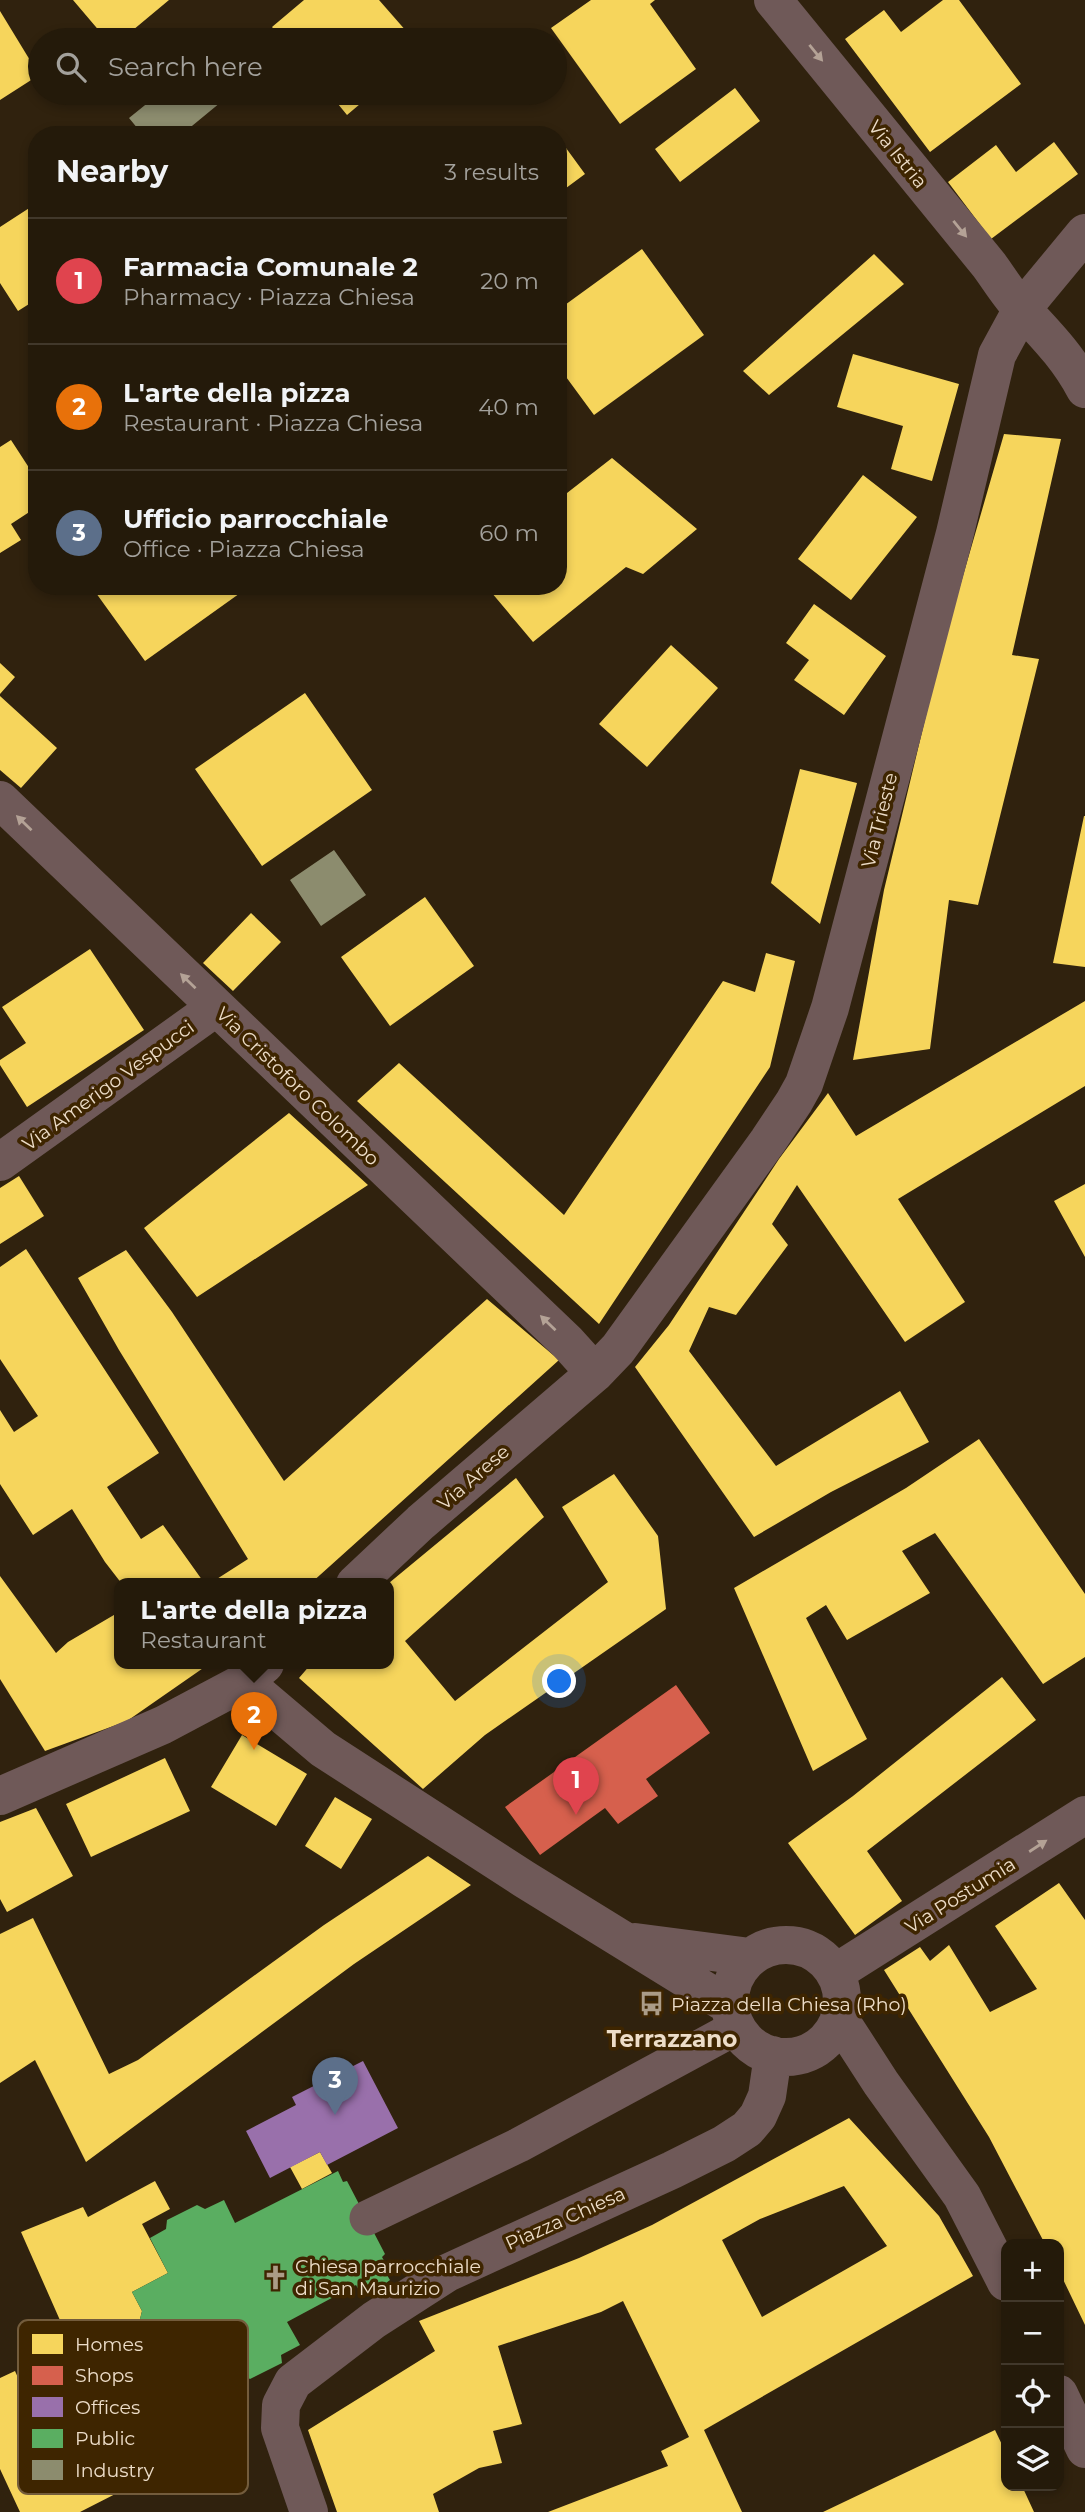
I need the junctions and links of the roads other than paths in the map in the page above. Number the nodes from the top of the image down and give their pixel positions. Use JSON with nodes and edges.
{"nodes":[{"id":1,"x":773,"y":0,"type":"edge"},
{"id":2,"x":1085,"y":233,"type":"edge"},
{"id":3,"x":1022,"y":309,"type":"junction"},
{"id":4,"x":1085,"y":389,"type":"edge"},
{"id":5,"x":0,"y":800,"type":"edge"},
{"id":6,"x":215,"y":1008,"type":"junction"},
{"id":7,"x":0,"y":1162,"type":"edge"},
{"id":8,"x":595,"y":1373,"type":"junction"},
{"id":9,"x":361,"y":1578,"type":"edge"},
{"id":10,"x":254,"y":1673,"type":"edge"},
{"id":11,"x":0,"y":1796,"type":"edge"},
{"id":12,"x":1085,"y":1815,"type":"edge"},
{"id":13,"x":622,"y":1940,"type":"junction"},
{"id":14,"x":750,"y":1957,"type":"junction"},
{"id":15,"x":835,"y":1973,"type":"junction"},
{"id":16,"x":734,"y":2017,"type":"junction"},
{"id":17,"x":839,"y":2018,"type":"junction"},
{"id":18,"x":815,"y":2049,"type":"junction"},
{"id":19,"x":773,"y":2055,"type":"junction"},
{"id":20,"x":875,"y":2074,"type":"junction"},
{"id":21,"x":367,"y":2218,"type":"dead end"},
{"id":22,"x":1001,"y":2272,"type":"edge"},
{"id":23,"x":1064,"y":2405,"type":"edge"},
{"id":24,"x":1085,"y":2449,"type":"edge"},
{"id":25,"x":309,"y":2512,"type":"edge"}],
"edges":[{"from":1,"to":3,"type":"street","name":"Via Istria","one_way":true},
{"from":2,"to":3,"type":"street","name":"Via Trieste"},
{"from":3,"to":4,"type":"street","name":"Via Istria"},
{"from":3,"to":8,"type":"street","name":"Via Trieste"},
{"from":6,"to":5,"type":"street","name":"Via Cristoforo Colombo","one_way":true},
{"from":6,"to":7,"type":"street","name":"Via Amerigo Vespucci"},
{"from":8,"to":6,"type":"street","name":"Via Cristoforo Colombo","one_way":true},
{"from":8,"to":9,"type":"street","name":"Via Arese"},
{"from":10,"to":11,"type":"street"},
{"from":10,"to":13,"type":"street"},
{"from":15,"to":12,"type":"street","name":"Via Postumia","one_way":true},
{"from":13,"to":14,"type":"street"},
{"from":13,"to":16,"type":"street"},
{"from":14,"to":15,"type":"street"},
{"from":14,"to":16,"type":"street"},
{"from":15,"to":17,"type":"street"},
{"from":16,"to":19,"type":"street"},
{"from":16,"to":21,"type":"street"},
{"from":17,"to":18,"type":"street"},
{"from":17,"to":20,"type":"street"},
{"from":18,"to":19,"type":"street"},
{"from":18,"to":20,"type":"street"},
{"from":19,"to":25,"type":"street","name":"Piazza Chiesa"},
{"from":20,"to":22,"type":"street"},
{"from":23,"to":24,"type":"street"}]}
